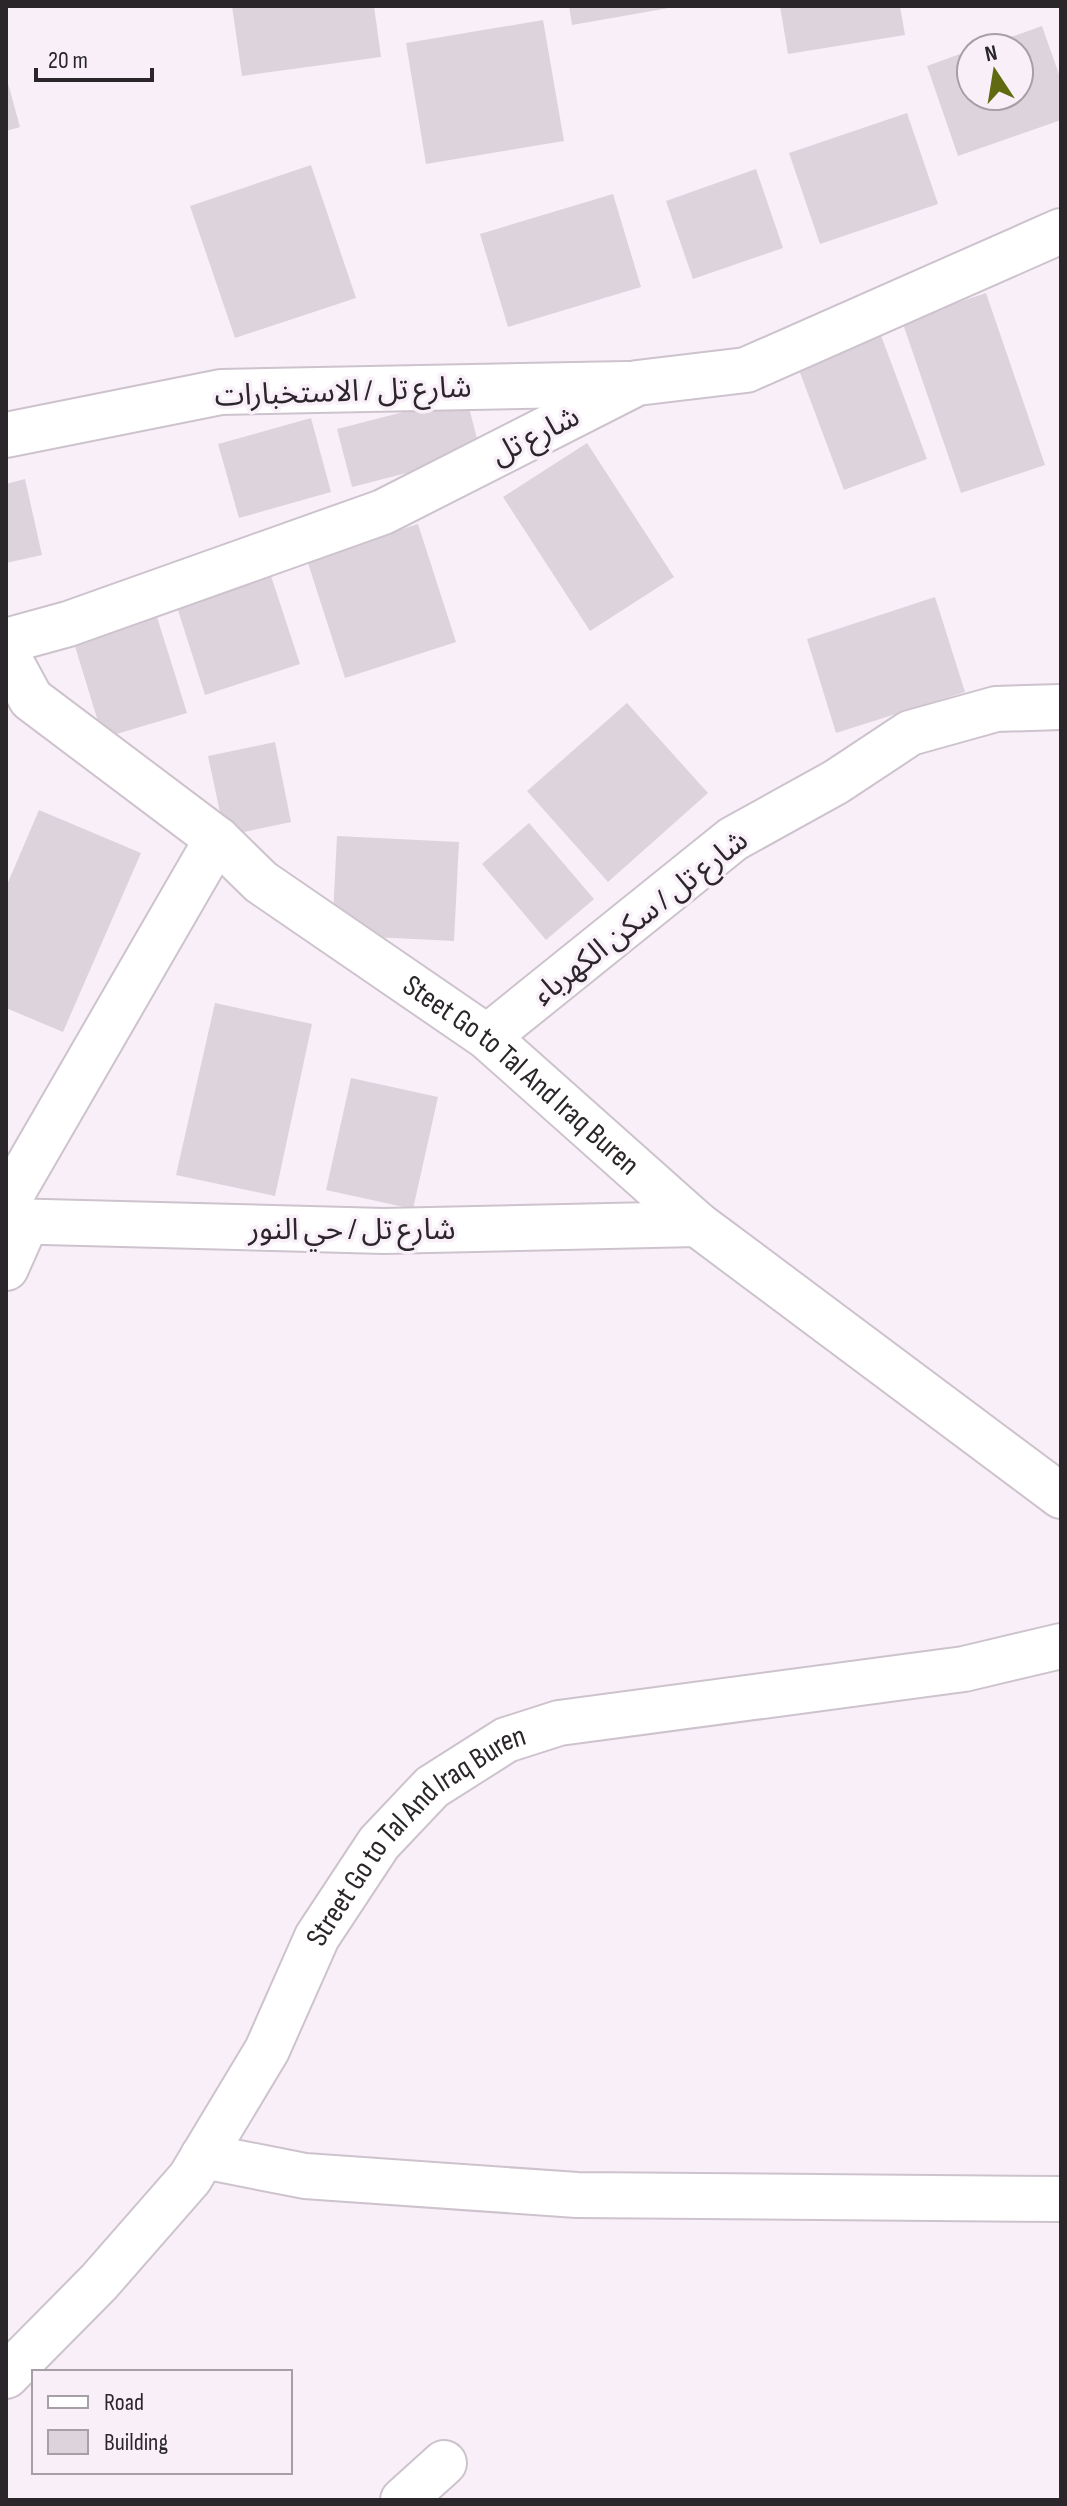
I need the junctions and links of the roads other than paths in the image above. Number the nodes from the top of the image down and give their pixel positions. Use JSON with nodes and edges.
{"nodes":[{"id":1,"x":1061,"y":231,"type":"edge"},
{"id":2,"x":637,"y":383,"type":"junction"},
{"id":3,"x":6,"y":435,"type":"edge"},
{"id":4,"x":7,"y":641,"type":"edge"},
{"id":5,"x":1061,"y":707,"type":"edge"},
{"id":6,"x":217,"y":839,"type":"junction"},
{"id":7,"x":487,"y":1037,"type":"junction"},
{"id":8,"x":13,"y":1216,"type":"edge"},
{"id":9,"x":697,"y":1224,"type":"junction"},
{"id":10,"x":6,"y":1268,"type":"edge"},
{"id":11,"x":1061,"y":1495,"type":"edge"},
{"id":12,"x":1059,"y":1645,"type":"edge"},
{"id":13,"x":203,"y":2156,"type":"junction"},
{"id":14,"x":1061,"y":2199,"type":"edge"},
{"id":15,"x":6,"y":2376,"type":"edge"},
{"id":16,"x":444,"y":2463,"type":"dead end"},
{"id":17,"x":403,"y":2500,"type":"edge"}],
"edges":[{"from":1,"to":2,"type":"street","name":"شارع تل"},
{"from":2,"to":3,"type":"street","name":"شارع تل / الاستخبارات"},
{"from":2,"to":4,"type":"street","name":"شارع تل"},
{"from":4,"to":6,"type":"street","name":"Steet Go to Tal And Iraq Buren"},
{"from":5,"to":7,"type":"street","name":"شارع تل / سكن الكهرباء"},
{"from":6,"to":7,"type":"street","name":"Steet Go to Tal And Iraq Buren"},
{"from":6,"to":8,"type":"street"},
{"from":7,"to":9,"type":"street","name":"Steet Go to Tal And Iraq Buren"},
{"from":8,"to":9,"type":"street","name":"شارع تل / حي النور"},
{"from":8,"to":10,"type":"street"},
{"from":9,"to":11,"type":"street","name":"Steet Go to Tal And Iraq Buren"},
{"from":12,"to":13,"type":"street","name":"Street Go to Tal And Iraq Buren"},
{"from":13,"to":14,"type":"street"},
{"from":13,"to":15,"type":"street","name":"Street Go to Tal And Iraq Buren"},
{"from":16,"to":17,"type":"street"}]}
